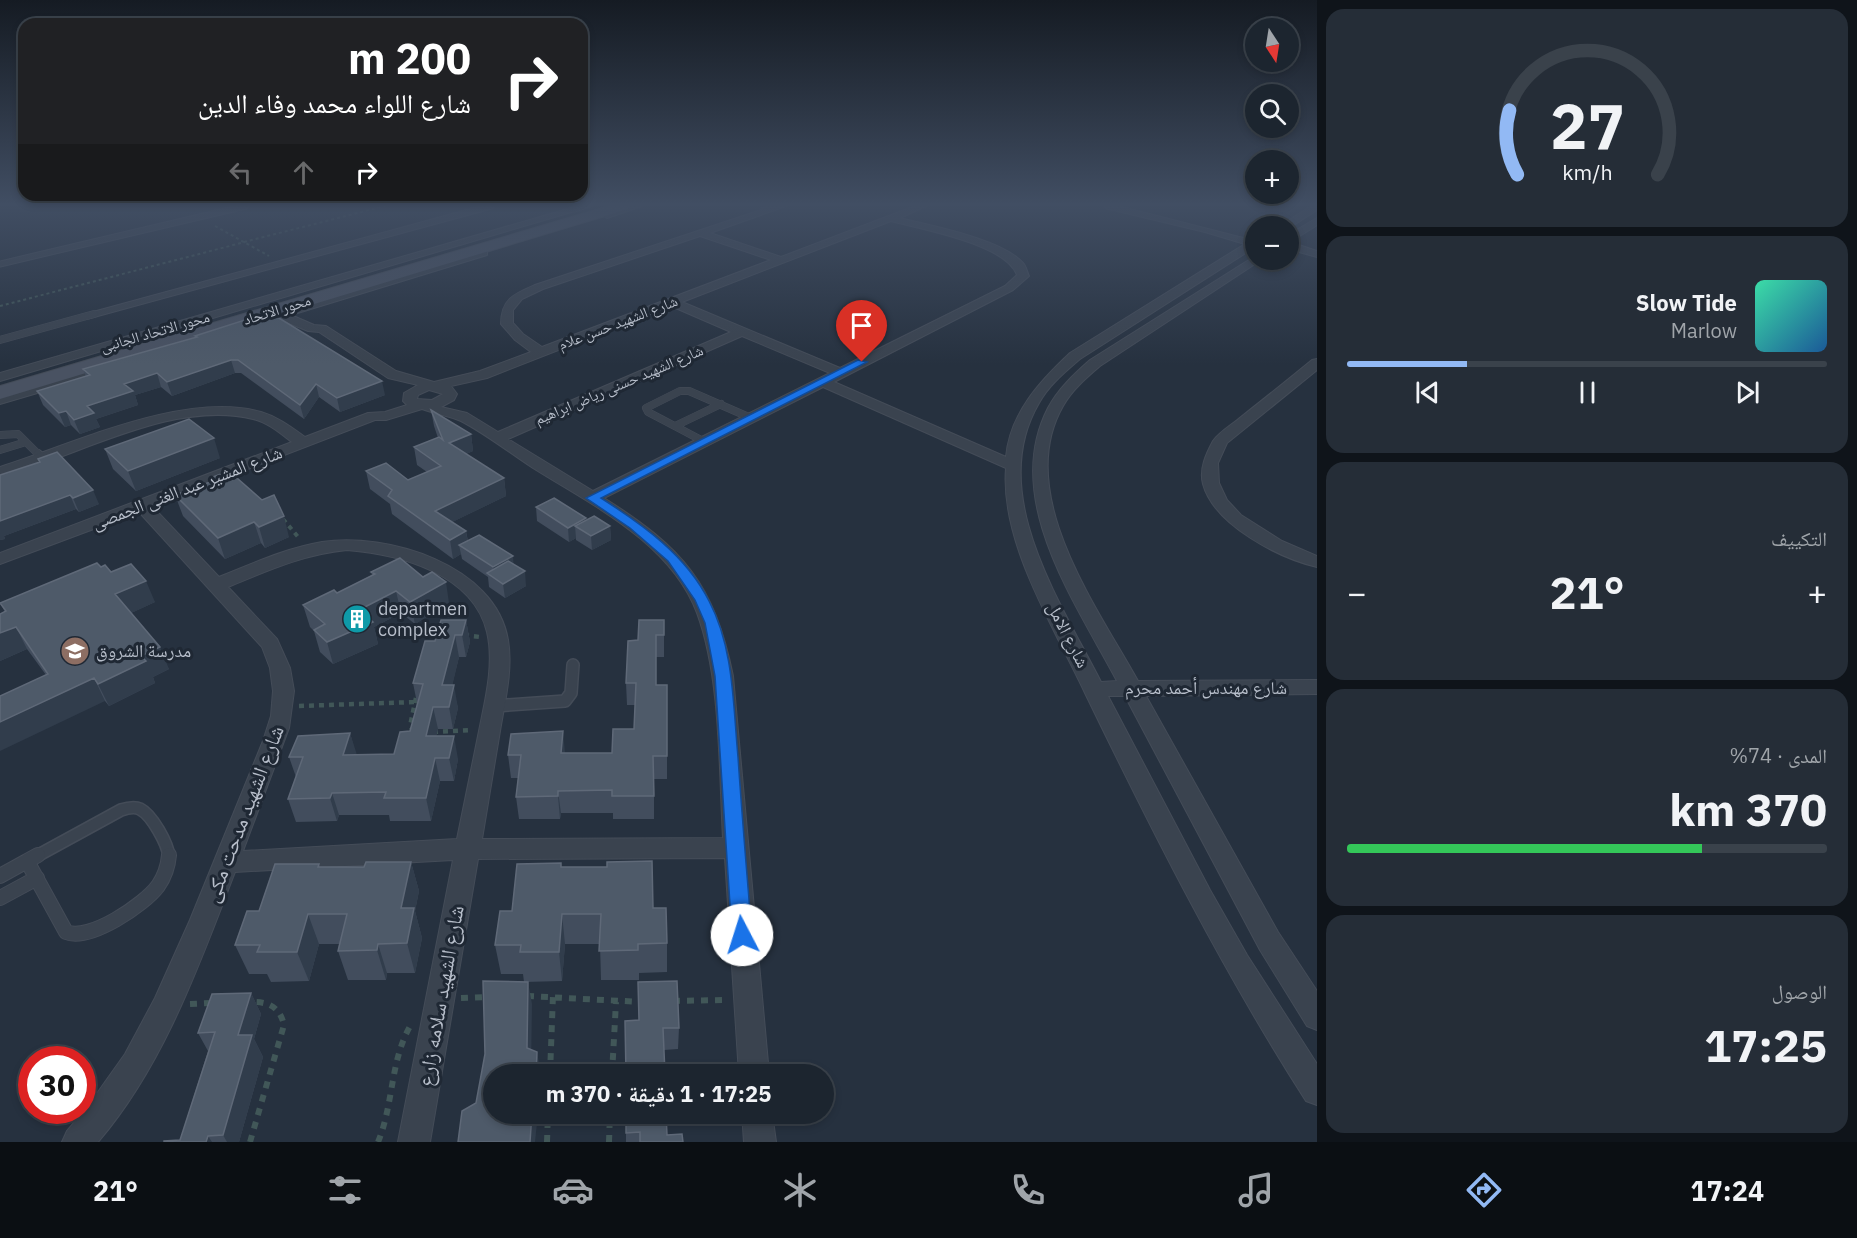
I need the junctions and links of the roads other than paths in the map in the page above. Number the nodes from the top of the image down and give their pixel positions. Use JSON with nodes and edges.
{"nodes":[{"id":1,"x":20,"y":259,"type":"edge"},
{"id":2,"x":296,"y":259,"type":"edge"},
{"id":3,"x":404,"y":259,"type":"edge"},
{"id":4,"x":436,"y":259,"type":"edge"},
{"id":5,"x":444,"y":259,"type":"edge"},
{"id":6,"x":450,"y":259,"type":"edge"},
{"id":7,"x":622,"y":259,"type":"edge"},
{"id":8,"x":1013,"y":259,"type":"edge"},
{"id":9,"x":1231,"y":259,"type":"edge"},
{"id":10,"x":1235,"y":259,"type":"edge"},
{"id":11,"x":780,"y":260,"type":"edge"},
{"id":12,"x":0,"y":264,"type":"edge"},
{"id":13,"x":301,"y":302,"type":"junction"},
{"id":14,"x":671,"y":302,"type":"junction"},
{"id":15,"x":270,"y":311,"type":"junction"},
{"id":16,"x":322,"y":329,"type":"junction"},
{"id":17,"x":741,"y":332,"type":"junction"},
{"id":18,"x":0,"y":340,"type":"edge"},
{"id":19,"x":540,"y":352,"type":"junction"},
{"id":20,"x":1317,"y":363,"type":"edge"},
{"id":21,"x":841,"y":373,"type":"junction"},
{"id":22,"x":393,"y":375,"type":"junction"},
{"id":23,"x":482,"y":375,"type":"junction"},
{"id":24,"x":0,"y":377,"type":"edge"},
{"id":25,"x":823,"y":382,"type":"junction"},
{"id":26,"x":0,"y":384,"type":"edge"},
{"id":27,"x":434,"y":386,"type":"junction"},
{"id":28,"x":0,"y":393,"type":"edge"},
{"id":29,"x":450,"y":394,"type":"junction"},
{"id":30,"x":0,"y":400,"type":"edge"},
{"id":31,"x":416,"y":400,"type":"junction"},
{"id":32,"x":721,"y":404,"type":"junction"},
{"id":33,"x":462,"y":416,"type":"junction"},
{"id":34,"x":751,"y":418,"type":"junction"},
{"id":35,"x":675,"y":426,"type":"junction"},
{"id":36,"x":0,"y":435,"type":"edge"},
{"id":37,"x":497,"y":438,"type":"junction"},
{"id":38,"x":26,"y":442,"type":"junction"},
{"id":39,"x":705,"y":442,"type":"junction"},
{"id":40,"x":304,"y":443,"type":"junction"},
{"id":41,"x":0,"y":450,"type":"edge"},
{"id":42,"x":42,"y":458,"type":"junction"},
{"id":43,"x":1012,"y":465,"type":"junction"},
{"id":44,"x":0,"y":472,"type":"edge"},
{"id":45,"x":592,"y":498,"type":"junction"},
{"id":46,"x":142,"y":505,"type":"junction"},
{"id":47,"x":0,"y":559,"type":"edge"},
{"id":48,"x":1317,"y":562,"type":"edge"},
{"id":49,"x":216,"y":585,"type":"junction"},
{"id":50,"x":573,"y":665,"type":"dead end"},
{"id":51,"x":1317,"y":687,"type":"edge"},
{"id":52,"x":1095,"y":688,"type":"junction"},
{"id":53,"x":1131,"y":688,"type":"junction"},
{"id":54,"x":494,"y":706,"type":"junction"},
{"id":55,"x":735,"y":848,"type":"junction"},
{"id":56,"x":469,"y":849,"type":"junction"},
{"id":57,"x":27,"y":861,"type":"junction"},
{"id":58,"x":226,"y":862,"type":"junction"},
{"id":59,"x":0,"y":876,"type":"edge"},
{"id":60,"x":37,"y":878,"type":"junction"},
{"id":61,"x":0,"y":898,"type":"edge"},
{"id":62,"x":1317,"y":1016,"type":"edge"},
{"id":63,"x":753,"y":1064,"type":"edge"},
{"id":64,"x":1317,"y":1090,"type":"edge"},
{"id":65,"x":758,"y":1124,"type":"edge"},
{"id":66,"x":78,"y":1142,"type":"edge"},
{"id":67,"x":414,"y":1142,"type":"edge"},
{"id":68,"x":760,"y":1142,"type":"edge"}],
"edges":[{"from":1,"to":12,"type":"lane"},
{"from":2,"to":18,"type":"lane"},
{"from":3,"to":24,"type":"street","name":"محور الاتحاد الجانبى"},
{"from":4,"to":13,"type":"street","name":"محور الاتحاد"},
{"from":5,"to":13,"type":"street","name":"محور الاتحاد"},
{"from":6,"to":13,"type":"street"},
{"from":7,"to":19,"type":"street"},
{"from":8,"to":21,"type":"street"},
{"from":9,"to":43,"type":"street","name":"شارع الامل"},
{"from":10,"to":53,"type":"street","name":"شارع الامل"},
{"from":11,"to":14,"type":"street","name":"شارع الشهيد حسن علام"},
{"from":13,"to":15,"type":"street","name":"محور الاتحاد"},
{"from":13,"to":16,"type":"street"},
{"from":14,"to":17,"type":"street"},
{"from":14,"to":19,"type":"street","name":"شارع الشهيد حسن علام"},
{"from":15,"to":16,"type":"street"},
{"from":15,"to":26,"type":"street","name":"محور الاتحاد"},
{"from":15,"to":28,"type":"street","name":"محور الاتحاد"},
{"from":15,"to":30,"type":"street","name":"محور الاتحاد الجانبى"},
{"from":16,"to":22,"type":"street"},
{"from":17,"to":21,"type":"street"},
{"from":17,"to":37,"type":"street","name":"شارع الشهيد حسنى رياض ابراهيم"},
{"from":19,"to":23,"type":"street","name":"شارع الشهيد حسن علام"},
{"from":20,"to":48,"type":"street"},
{"from":21,"to":25,"type":"street"},
{"from":22,"to":27,"type":"street"},
{"from":22,"to":31,"type":"street"},
{"from":23,"to":27,"type":"street","name":"شارع الشهيد حسن علام"},
{"from":23,"to":29,"type":"street","name":"شارع الشهيد حسن علام"},
{"from":25,"to":34,"type":"street"},
{"from":25,"to":43,"type":"street"},
{"from":27,"to":29,"type":"street"},
{"from":27,"to":31,"type":"street","name":"شارع الشهيد حسن علام"},
{"from":29,"to":31,"type":"street","name":"شارع الشهيد حسن علام"},
{"from":29,"to":33,"type":"street"},
{"from":31,"to":33,"type":"street"},
{"from":31,"to":40,"type":"street","name":"شارع المشير عبد الغنى الجمصى"},
{"from":32,"to":34,"type":"lane"},
{"from":32,"to":35,"type":"lane"},
{"from":32,"to":35,"type":"lane"},
{"from":33,"to":37,"type":"street"},
{"from":34,"to":39,"type":"street"},
{"from":35,"to":39,"type":"lane"},
{"from":36,"to":38,"type":"lane"},
{"from":37,"to":45,"type":"street"},
{"from":38,"to":41,"type":"lane"},
{"from":38,"to":42,"type":"lane"},
{"from":39,"to":45,"type":"street"},
{"from":40,"to":42,"type":"street"},
{"from":40,"to":46,"type":"street","name":"شارع المشير عبد الغنى الجمصى"},
{"from":42,"to":44,"type":"street"},
{"from":43,"to":52,"type":"street","name":"شارع الامل"},
{"from":45,"to":55,"type":"street"},
{"from":46,"to":47,"type":"street","name":"شارع المشير عبد الغنى الجمصى"},
{"from":46,"to":49,"type":"street","name":"شارع الشهيد مدحت مكى"},
{"from":49,"to":54,"type":"street","name":"شارع الشهيد سلامه زارع"},
{"from":49,"to":58,"type":"street","name":"شارع الشهيد مدحت مكى"},
{"from":50,"to":54,"type":"lane"},
{"from":51,"to":53,"type":"street","name":"شارع مهندس أحمد محرم"},
{"from":52,"to":53,"type":"street","name":"شارع مهندس أحمد محرم"},
{"from":52,"to":64,"type":"street","name":"شارع الامل"},
{"from":53,"to":62,"type":"street","name":"شارع الامل"},
{"from":54,"to":56,"type":"street","name":"شارع الشهيد سلامه زارع"},
{"from":55,"to":56,"type":"street"},
{"from":55,"to":63,"type":"street"},
{"from":56,"to":58,"type":"street"},
{"from":56,"to":67,"type":"street","name":"شارع الشهيد سلامه زارع"},
{"from":57,"to":59,"type":"lane"},
{"from":57,"to":60,"type":"lane"},
{"from":57,"to":60,"type":"lane"},
{"from":58,"to":66,"type":"street","name":"شارع الشهيد مدحت مكى"},
{"from":60,"to":61,"type":"lane"},
{"from":65,"to":68,"type":"street"}]}
